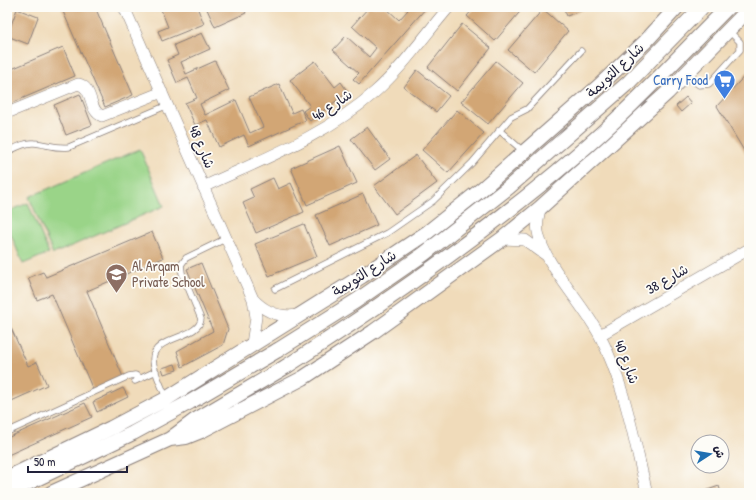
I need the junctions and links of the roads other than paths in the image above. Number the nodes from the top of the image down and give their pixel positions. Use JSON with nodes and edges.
{"nodes":[{"id":1,"x":124,"y":7,"type":"edge"},
{"id":2,"x":449,"y":7,"type":"edge"},
{"id":3,"x":677,"y":7,"type":"edge"},
{"id":4,"x":702,"y":7,"type":"edge"},
{"id":5,"x":728,"y":7,"type":"edge"},
{"id":6,"x":749,"y":9,"type":"edge"},
{"id":7,"x":728,"y":30,"type":"junction"},
{"id":8,"x":646,"y":41,"type":"junction"},
{"id":9,"x":581,"y":51,"type":"dead end"},
{"id":10,"x":614,"y":72,"type":"junction"},
{"id":11,"x":684,"y":75,"type":"junction"},
{"id":12,"x":162,"y":92,"type":"junction"},
{"id":13,"x":168,"y":105,"type":"junction"},
{"id":14,"x":650,"y":108,"type":"junction"},
{"id":15,"x":7,"y":113,"type":"edge"},
{"id":16,"x":499,"y":130,"type":"junction"},
{"id":17,"x":7,"y":152,"type":"edge"},
{"id":18,"x":524,"y":152,"type":"junction"},
{"id":19,"x":203,"y":187,"type":"junction"},
{"id":20,"x":540,"y":208,"type":"junction"},
{"id":21,"x":225,"y":239,"type":"junction"},
{"id":22,"x":502,"y":239,"type":"junction"},
{"id":23,"x":749,"y":249,"type":"edge"},
{"id":24,"x":546,"y":255,"type":"junction"},
{"id":25,"x":275,"y":289,"type":"dead end"},
{"id":26,"x":253,"y":299,"type":"junction"},
{"id":27,"x":299,"y":315,"type":"junction"},
{"id":28,"x":600,"y":335,"type":"junction"},
{"id":29,"x":252,"y":344,"type":"junction"},
{"id":30,"x":156,"y":371,"type":"junction"},
{"id":31,"x":166,"y":399,"type":"junction"},
{"id":32,"x":7,"y":432,"type":"edge"},
{"id":33,"x":170,"y":439,"type":"junction"},
{"id":34,"x":7,"y":478,"type":"edge"},
{"id":35,"x":7,"y":493,"type":"edge"},
{"id":36,"x":51,"y":493,"type":"edge"},
{"id":37,"x":647,"y":493,"type":"edge"}],
"edges":[{"from":1,"to":12,"type":"street","name":"شارع 48"},
{"from":2,"to":19,"type":"street","name":"شارع 46"},
{"from":3,"to":8,"type":"street","name":"شارع الثويمة"},
{"from":4,"to":35,"type":"street","bridge":true},
{"from":5,"to":33,"type":"street","bridge":true},
{"from":6,"to":7,"type":"street"},
{"from":7,"to":11,"type":"street"},
{"from":7,"to":11,"type":"lane"},
{"from":8,"to":10,"type":"street","name":"شارع الثويمة"},
{"from":8,"to":11,"type":"street"},
{"from":9,"to":16,"type":"lane"},
{"from":10,"to":14,"type":"street"},
{"from":10,"to":18,"type":"street","name":"شارع الثويمة"},
{"from":11,"to":14,"type":"street"},
{"from":12,"to":13,"type":"street","name":"شارع 48"},
{"from":12,"to":15,"type":"street"},
{"from":13,"to":17,"type":"lane"},
{"from":13,"to":19,"type":"street","name":"شارع 48"},
{"from":14,"to":20,"type":"street"},
{"from":16,"to":18,"type":"lane"},
{"from":16,"to":25,"type":"lane"},
{"from":18,"to":27,"type":"street","name":"شارع الثويمة"},
{"from":19,"to":21,"type":"street","name":"شارع 48"},
{"from":20,"to":22,"type":"street"},
{"from":20,"to":24,"type":"street","name":"شارع 40"},
{"from":21,"to":26,"type":"street","name":"شارع 48"},
{"from":21,"to":30,"type":"lane"},
{"from":22,"to":24,"type":"street","name":"شارع 40"},
{"from":22,"to":33,"type":"street"},
{"from":23,"to":28,"type":"street","name":"شارع 38"},
{"from":24,"to":28,"type":"street","name":"شارع 40"},
{"from":26,"to":27,"type":"street","name":"شارع 48"},
{"from":26,"to":29,"type":"street","name":"شارع 48"},
{"from":27,"to":29,"type":"street","name":"شارع الثويمة"},
{"from":28,"to":37,"type":"street","name":"شارع 40"},
{"from":29,"to":31,"type":"street","name":"شارع الثويمة"},
{"from":30,"to":31,"type":"lane"},
{"from":30,"to":32,"type":"lane"},
{"from":31,"to":34,"type":"street","name":"شارع الثويمة"},
{"from":33,"to":36,"type":"street"}]}
